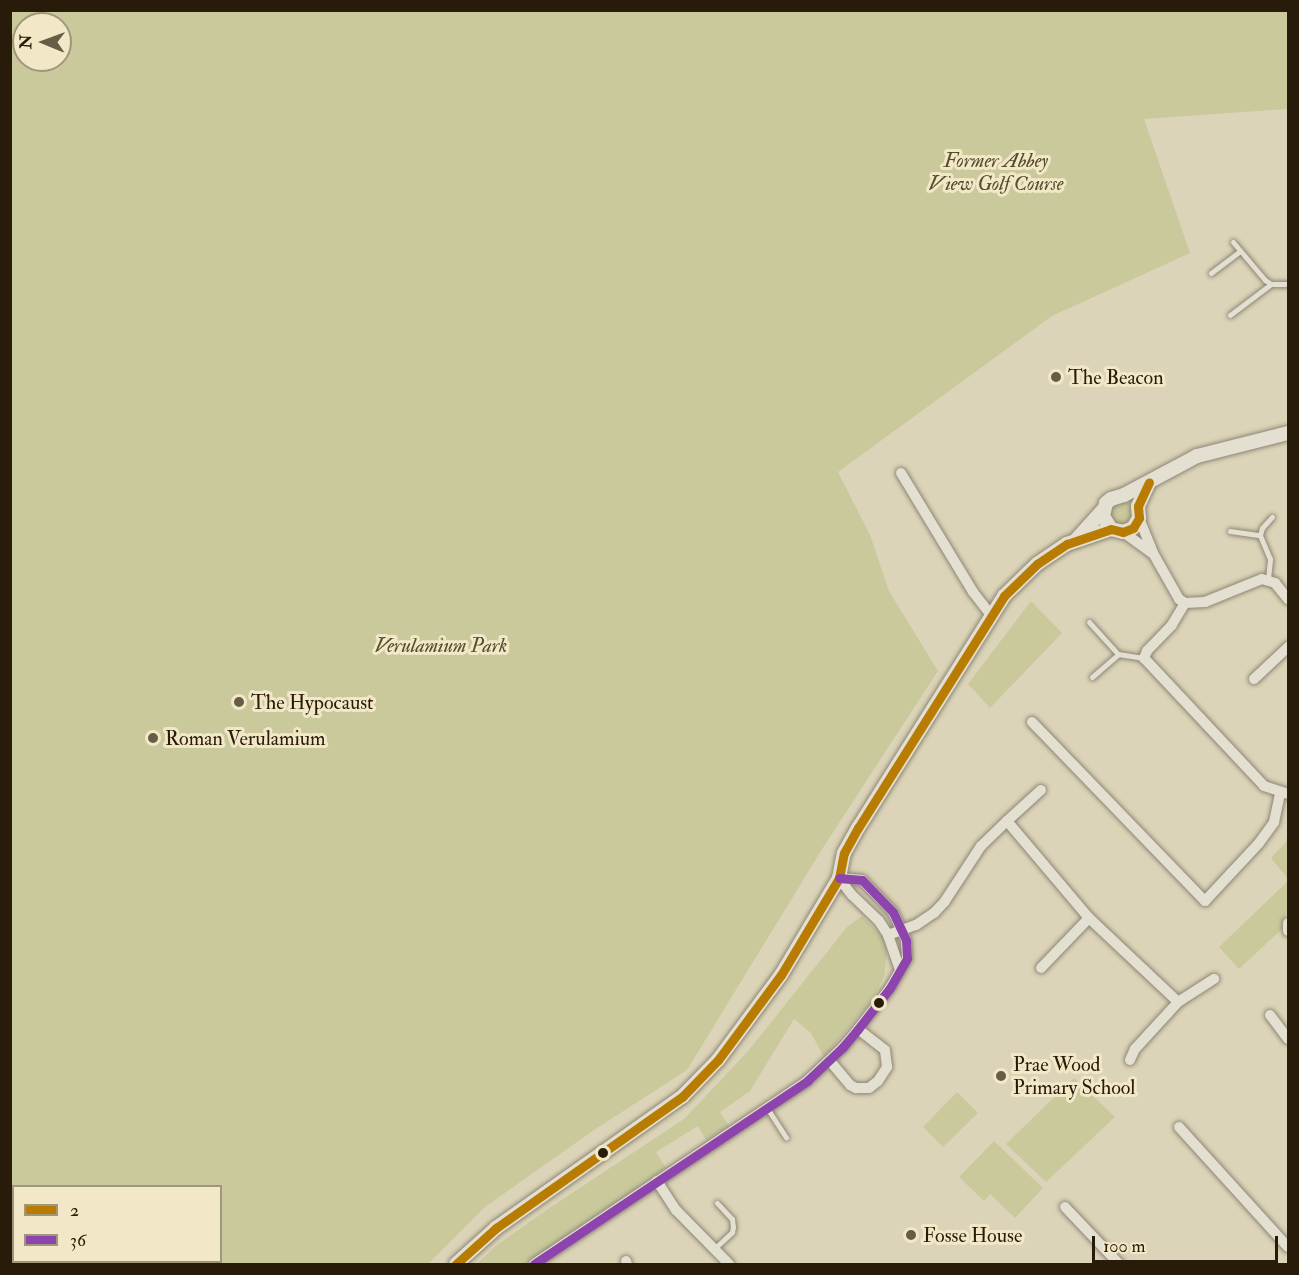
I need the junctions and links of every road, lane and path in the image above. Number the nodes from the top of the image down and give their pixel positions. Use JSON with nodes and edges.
{"nodes":[{"id":1,"x":1233,"y":242,"type":"dead end"},
{"id":2,"x":1240,"y":251,"type":"junction"},
{"id":3,"x":1211,"y":273,"type":"dead end"},
{"id":4,"x":1270,"y":284,"type":"junction"},
{"id":5,"x":1288,"y":285,"type":"edge"},
{"id":6,"x":1230,"y":315,"type":"dead end"},
{"id":7,"x":1288,"y":433,"type":"edge"},
{"id":8,"x":901,"y":473,"type":"dead end"},
{"id":9,"x":1149,"y":482,"type":"junction"},
{"id":10,"x":1124,"y":495,"type":"junction"},
{"id":11,"x":1103,"y":510,"type":"junction"},
{"id":12,"x":1138,"y":512,"type":"junction"},
{"id":13,"x":1272,"y":517,"type":"dead end"},
{"id":14,"x":1117,"y":530,"type":"junction"},
{"id":15,"x":1230,"y":531,"type":"dead end"},
{"id":16,"x":1260,"y":535,"type":"junction"},
{"id":17,"x":1076,"y":540,"type":"junction"},
{"id":18,"x":1153,"y":553,"type":"junction"},
{"id":19,"x":1268,"y":579,"type":"junction"},
{"id":20,"x":1288,"y":599,"type":"edge"},
{"id":21,"x":1185,"y":603,"type":"junction"},
{"id":22,"x":991,"y":615,"type":"junction"},
{"id":23,"x":1089,"y":622,"type":"dead end"},
{"id":24,"x":1288,"y":647,"type":"edge"},
{"id":25,"x":1118,"y":654,"type":"junction"},
{"id":26,"x":1144,"y":658,"type":"junction"},
{"id":27,"x":1092,"y":676,"type":"dead end"},
{"id":28,"x":1254,"y":679,"type":"dead end"},
{"id":29,"x":1032,"y":722,"type":"dead end"},
{"id":30,"x":1041,"y":790,"type":"dead end"},
{"id":31,"x":1284,"y":793,"type":"edge"},
{"id":32,"x":1007,"y":821,"type":"junction"},
{"id":33,"x":839,"y":878,"type":"junction"},
{"id":34,"x":1089,"y":918,"type":"junction"},
{"id":35,"x":1288,"y":923,"type":"edge"},
{"id":36,"x":903,"y":930,"type":"junction"},
{"id":37,"x":1288,"y":931,"type":"edge"},
{"id":38,"x":888,"y":935,"type":"junction"},
{"id":39,"x":1041,"y":968,"type":"dead end"},
{"id":40,"x":900,"y":969,"type":"junction"},
{"id":41,"x":1214,"y":979,"type":"dead end"},
{"id":42,"x":1178,"y":1002,"type":"junction"},
{"id":43,"x":1270,"y":1016,"type":"dead end"},
{"id":44,"x":858,"y":1029,"type":"junction"},
{"id":45,"x":1288,"y":1039,"type":"edge"},
{"id":46,"x":1130,"y":1060,"type":"dead end"},
{"id":47,"x":830,"y":1061,"type":"junction"},
{"id":48,"x":767,"y":1108,"type":"junction"},
{"id":49,"x":1179,"y":1127,"type":"dead end"},
{"id":50,"x":786,"y":1137,"type":"dead end"},
{"id":51,"x":657,"y":1181,"type":"junction"},
{"id":52,"x":717,"y":1203,"type":"dead end"},
{"id":53,"x":1065,"y":1207,"type":"dead end"},
{"id":54,"x":1288,"y":1246,"type":"edge"},
{"id":55,"x":714,"y":1249,"type":"junction"},
{"id":56,"x":456,"y":1264,"type":"edge"},
{"id":57,"x":534,"y":1264,"type":"edge"},
{"id":58,"x":729,"y":1264,"type":"edge"},
{"id":59,"x":1119,"y":1264,"type":"edge"}],
"edges":[{"from":1,"to":2,"type":"lane"},
{"from":2,"to":3,"type":"lane"},
{"from":2,"to":4,"type":"lane"},
{"from":4,"to":5,"type":"lane"},
{"from":4,"to":6,"type":"lane"},
{"from":7,"to":9,"type":"street"},
{"from":8,"to":22,"type":"street"},
{"from":9,"to":10,"type":"street"},
{"from":9,"to":12,"type":"street"},
{"from":10,"to":11,"type":"street"},
{"from":10,"to":12,"type":"street"},
{"from":11,"to":14,"type":"street"},
{"from":11,"to":17,"type":"street"},
{"from":12,"to":14,"type":"street"},
{"from":12,"to":18,"type":"street"},
{"from":13,"to":16,"type":"lane"},
{"from":14,"to":17,"type":"street"},
{"from":14,"to":18,"type":"street"},
{"from":15,"to":16,"type":"lane"},
{"from":16,"to":19,"type":"lane"},
{"from":17,"to":22,"type":"street"},
{"from":18,"to":21,"type":"street"},
{"from":19,"to":20,"type":"street"},
{"from":19,"to":21,"type":"street"},
{"from":21,"to":26,"type":"street"},
{"from":22,"to":33,"type":"street"},
{"from":23,"to":25,"type":"lane"},
{"from":24,"to":28,"type":"street"},
{"from":25,"to":26,"type":"lane"},
{"from":25,"to":27,"type":"lane"},
{"from":26,"to":31,"type":"street"},
{"from":29,"to":31,"type":"street"},
{"from":30,"to":32,"type":"street"},
{"from":32,"to":34,"type":"street"},
{"from":32,"to":36,"type":"street"},
{"from":33,"to":36,"type":"street"},
{"from":33,"to":38,"type":"street"},
{"from":33,"to":56,"type":"street"},
{"from":34,"to":39,"type":"street"},
{"from":34,"to":42,"type":"street"},
{"from":35,"to":37,"type":"street"},
{"from":36,"to":38,"type":"street"},
{"from":36,"to":40,"type":"street"},
{"from":38,"to":40,"type":"street"},
{"from":40,"to":44,"type":"street"},
{"from":41,"to":42,"type":"street"},
{"from":42,"to":46,"type":"street"},
{"from":43,"to":45,"type":"street"},
{"from":44,"to":47,"type":"street"},
{"from":44,"to":47,"type":"street"},
{"from":47,"to":48,"type":"street"},
{"from":48,"to":50,"type":"lane"},
{"from":48,"to":51,"type":"street"},
{"from":49,"to":54,"type":"street"},
{"from":51,"to":55,"type":"street"},
{"from":51,"to":57,"type":"street"},
{"from":52,"to":55,"type":"lane"},
{"from":53,"to":59,"type":"street"},
{"from":55,"to":58,"type":"street"}]}
